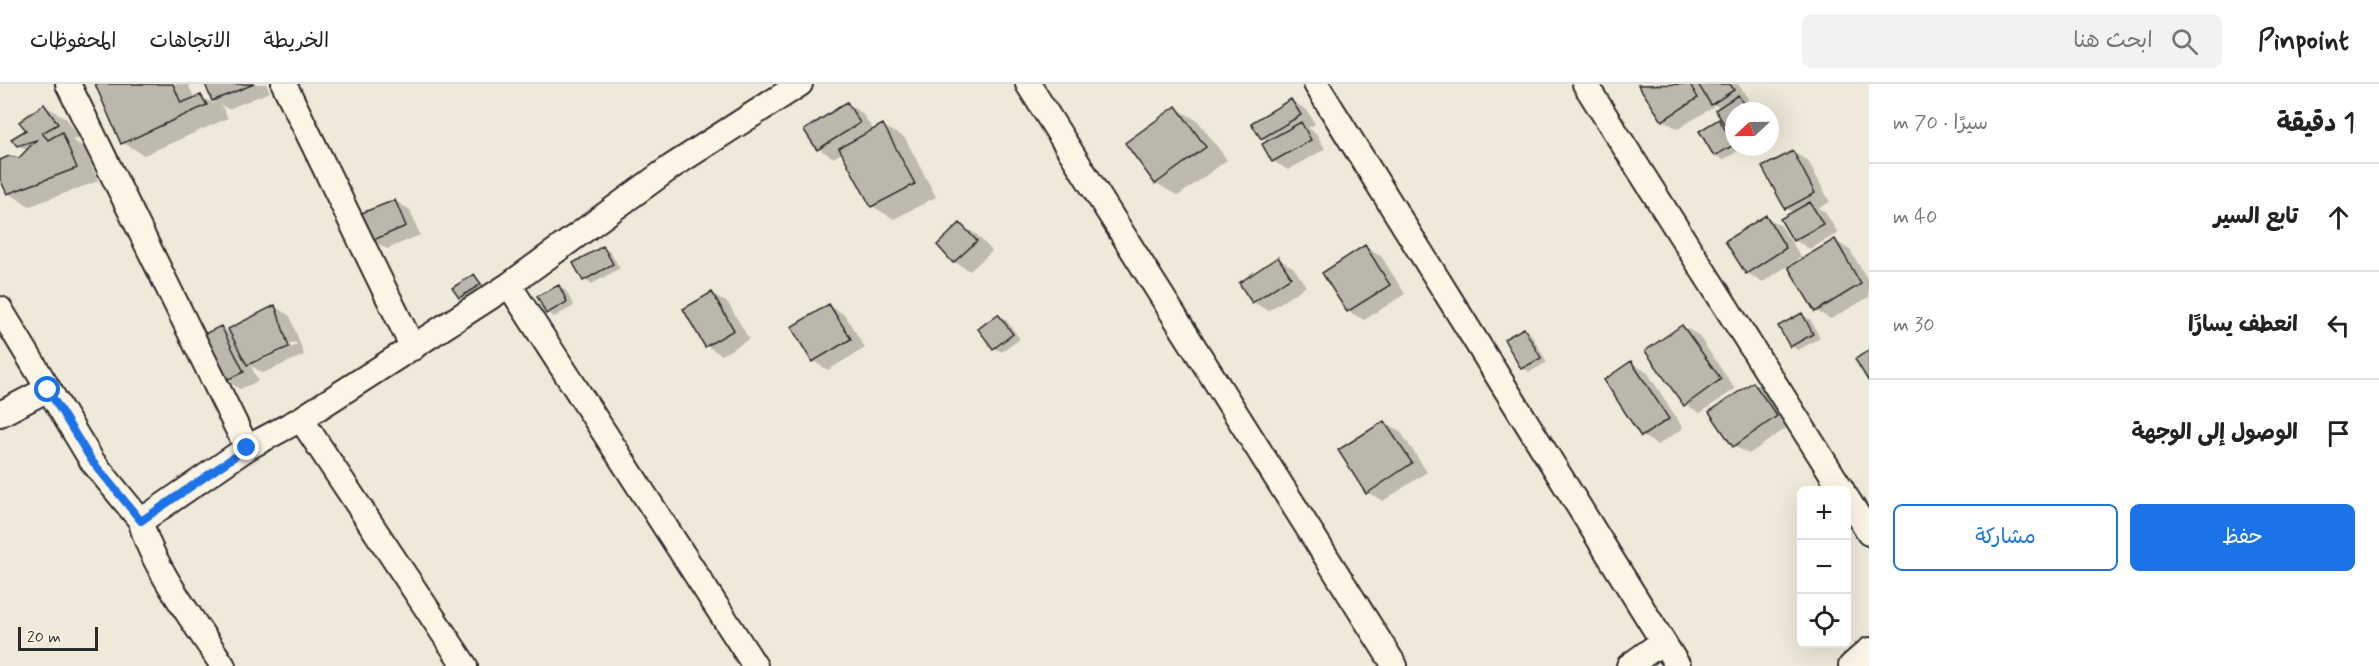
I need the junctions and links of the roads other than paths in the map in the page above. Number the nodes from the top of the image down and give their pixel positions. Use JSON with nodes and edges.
{"nodes":[{"id":1,"x":68,"y":84,"type":"edge"},
{"id":2,"x":284,"y":84,"type":"edge"},
{"id":3,"x":800,"y":84,"type":"edge"},
{"id":4,"x":1028,"y":84,"type":"edge"},
{"id":5,"x":1316,"y":84,"type":"edge"},
{"id":6,"x":1585,"y":84,"type":"edge"},
{"id":7,"x":509,"y":285,"type":"junction"},
{"id":8,"x":0,"y":309,"type":"edge"},
{"id":9,"x":413,"y":348,"type":"junction"},
{"id":10,"x":48,"y":390,"type":"junction"},
{"id":11,"x":0,"y":414,"type":"edge"},
{"id":12,"x":302,"y":419,"type":"junction"},
{"id":13,"x":247,"y":448,"type":"junction"},
{"id":14,"x":1839,"y":486,"type":"edge"},
{"id":15,"x":1851,"y":506,"type":"edge"},
{"id":16,"x":141,"y":521,"type":"junction"},
{"id":17,"x":1869,"y":533,"type":"edge"},
{"id":18,"x":1662,"y":642,"type":"junction"},
{"id":19,"x":1869,"y":650,"type":"edge"},
{"id":20,"x":223,"y":666,"type":"edge"},
{"id":21,"x":465,"y":666,"type":"edge"},
{"id":22,"x":755,"y":666,"type":"edge"},
{"id":23,"x":1395,"y":666,"type":"edge"},
{"id":24,"x":1629,"y":666,"type":"edge"},
{"id":25,"x":1678,"y":666,"type":"edge"},
{"id":26,"x":1851,"y":666,"type":"edge"}],
"edges":[{"from":1,"to":13,"type":"street"},
{"from":2,"to":9,"type":"street"},
{"from":3,"to":7,"type":"street"},
{"from":4,"to":23,"type":"street"},
{"from":5,"to":18,"type":"street"},
{"from":6,"to":14,"type":"street"},
{"from":7,"to":9,"type":"street"},
{"from":7,"to":22,"type":"street"},
{"from":8,"to":10,"type":"street"},
{"from":9,"to":12,"type":"street"},
{"from":10,"to":11,"type":"street"},
{"from":10,"to":16,"type":"street"},
{"from":12,"to":13,"type":"street"},
{"from":12,"to":21,"type":"street"},
{"from":13,"to":16,"type":"street"},
{"from":15,"to":17,"type":"street"},
{"from":16,"to":20,"type":"street"},
{"from":18,"to":24,"type":"street"},
{"from":18,"to":25,"type":"street"},
{"from":19,"to":26,"type":"street"}]}
